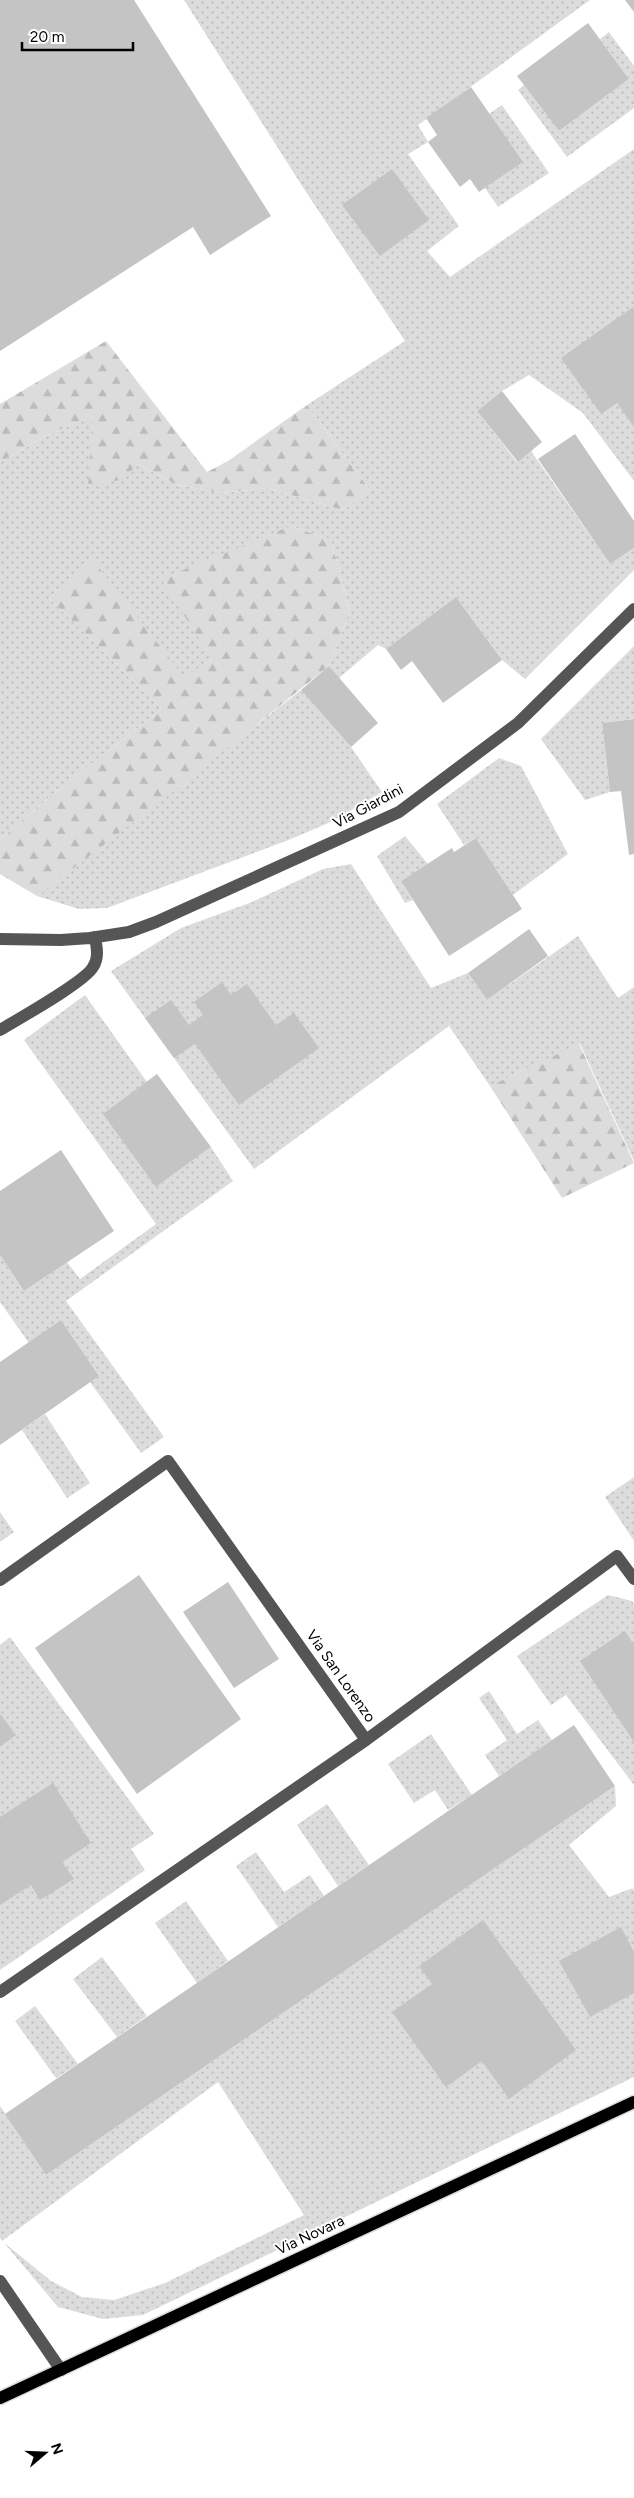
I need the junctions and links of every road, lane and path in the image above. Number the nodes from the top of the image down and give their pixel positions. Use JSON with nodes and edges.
{"nodes":[{"id":1,"x":634,"y":609,"type":"edge"},
{"id":2,"x":95,"y":937,"type":"junction"},
{"id":3,"x":0,"y":939,"type":"edge"},
{"id":4,"x":0,"y":1030,"type":"edge"},
{"id":5,"x":634,"y":1579,"type":"edge"},
{"id":6,"x":0,"y":1580,"type":"edge"},
{"id":7,"x":366,"y":1740,"type":"junction"},
{"id":8,"x":0,"y":1992,"type":"edge"},
{"id":9,"x":634,"y":2102,"type":"edge"},
{"id":10,"x":0,"y":2281,"type":"edge"},
{"id":11,"x":61,"y":2370,"type":"junction"},
{"id":12,"x":0,"y":2398,"type":"edge"}],
"edges":[{"from":1,"to":2,"type":"street","name":"Via Giardini"},
{"from":2,"to":3,"type":"street","name":"Via Giardini"},
{"from":2,"to":4,"type":"street"},
{"from":5,"to":7,"type":"street"},
{"from":6,"to":7,"type":"street","name":"Via San Lorenzo"},
{"from":7,"to":8,"type":"street","name":"Via San Lorenzo"},
{"from":9,"to":11,"type":"main road","name":"Via Novara"},
{"from":10,"to":11,"type":"street"},
{"from":11,"to":12,"type":"main road","name":"Via Novara"}]}
